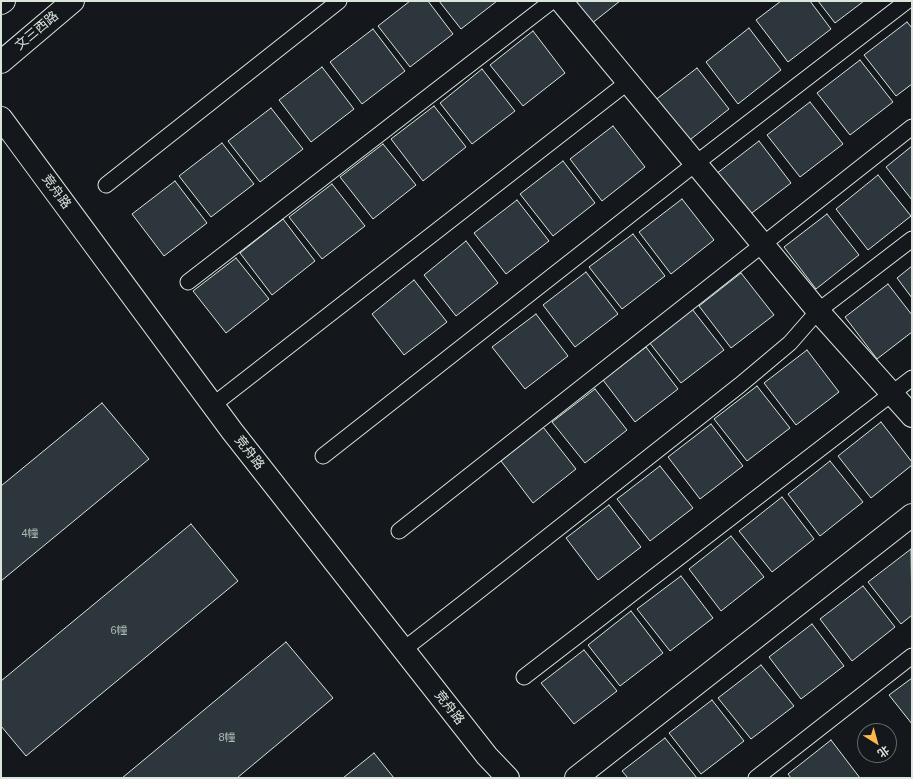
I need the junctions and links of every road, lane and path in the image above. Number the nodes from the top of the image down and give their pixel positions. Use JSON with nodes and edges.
{"nodes":[{"id":1,"x":4,"y":1,"type":"edge"},
{"id":2,"x":73,"y":1,"type":"edge"},
{"id":3,"x":339,"y":1,"type":"edge"},
{"id":4,"x":552,"y":1,"type":"edge"},
{"id":5,"x":561,"y":1,"type":"edge"},
{"id":6,"x":907,"y":1,"type":"edge"},
{"id":7,"x":1,"y":3,"type":"edge"},
{"id":8,"x":1,"y":62,"type":"edge"},
{"id":9,"x":628,"y":82,"type":"junction"},
{"id":10,"x":1,"y":118,"type":"edge"},
{"id":11,"x":912,"y":128,"type":"edge"},
{"id":12,"x":695,"y":164,"type":"junction"},
{"id":13,"x":106,"y":185,"type":"dead end"},
{"id":14,"x":912,"y":240,"type":"edge"},
{"id":15,"x":762,"y":244,"type":"junction"},
{"id":16,"x":188,"y":282,"type":"dead end"},
{"id":17,"x":818,"y":311,"type":"junction"},
{"id":18,"x":912,"y":378,"type":"edge"},
{"id":19,"x":892,"y":394,"type":"junction"},
{"id":20,"x":213,"y":405,"type":"junction"},
{"id":21,"x":912,"y":416,"type":"edge"},
{"id":22,"x":323,"y":456,"type":"dead end"},
{"id":23,"x":912,"y":515,"type":"edge"},
{"id":24,"x":399,"y":532,"type":"dead end"},
{"id":25,"x":403,"y":650,"type":"junction"},
{"id":26,"x":912,"y":656,"type":"edge"},
{"id":27,"x":524,"y":677,"type":"dead end"},
{"id":28,"x":508,"y":778,"type":"edge"},
{"id":29,"x":576,"y":778,"type":"edge"},
{"id":30,"x":756,"y":778,"type":"edge"}],
"edges":[{"from":1,"to":7,"type":"street"},
{"from":2,"to":8,"type":"street","name":"文三西路"},
{"from":3,"to":13,"type":"lane"},
{"from":4,"to":16,"type":"lane"},
{"from":5,"to":9,"type":"street"},
{"from":6,"to":12,"type":"lane"},
{"from":9,"to":12,"type":"street"},
{"from":9,"to":20,"type":"lane"},
{"from":10,"to":20,"type":"street","name":"竞舟路"},
{"from":11,"to":15,"type":"lane"},
{"from":12,"to":15,"type":"street"},
{"from":12,"to":22,"type":"lane"},
{"from":14,"to":17,"type":"lane"},
{"from":15,"to":17,"type":"street"},
{"from":15,"to":24,"type":"lane"},
{"from":17,"to":19,"type":"street"},
{"from":17,"to":25,"type":"lane"},
{"from":18,"to":19,"type":"lane"},
{"from":19,"to":21,"type":"street"},
{"from":19,"to":27,"type":"lane"},
{"from":20,"to":25,"type":"street","name":"竞舟路"},
{"from":23,"to":29,"type":"street"},
{"from":25,"to":28,"type":"street","name":"竞舟路"},
{"from":26,"to":30,"type":"lane"}]}
